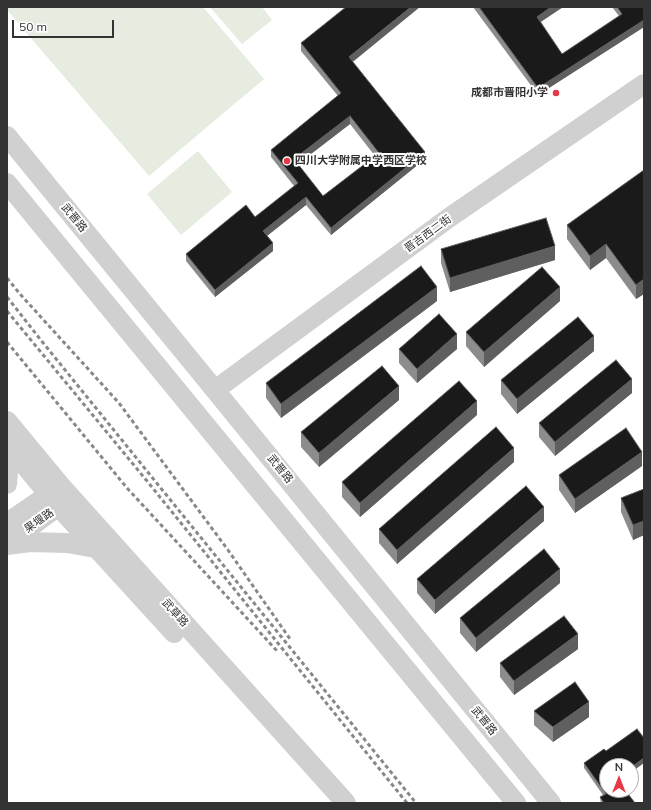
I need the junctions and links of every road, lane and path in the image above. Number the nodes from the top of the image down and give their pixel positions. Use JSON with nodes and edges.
{"nodes":[{"id":1,"x":644,"y":84,"type":"edge"},
{"id":2,"x":7,"y":136,"type":"edge"},
{"id":3,"x":7,"y":183,"type":"edge"},
{"id":4,"x":215,"y":390,"type":"junction"},
{"id":5,"x":7,"y":421,"type":"edge"},
{"id":6,"x":8,"y":446,"type":"edge"},
{"id":7,"x":7,"y":484,"type":"edge"},
{"id":8,"x":59,"y":496,"type":"junction"},
{"id":9,"x":7,"y":523,"type":"edge"},
{"id":10,"x":7,"y":545,"type":"edge"},
{"id":11,"x":95,"y":548,"type":"junction"},
{"id":12,"x":331,"y":803,"type":"edge"},
{"id":13,"x":346,"y":803,"type":"edge"},
{"id":14,"x":516,"y":803,"type":"edge"},
{"id":15,"x":551,"y":803,"type":"edge"}],
"edges":[{"from":1,"to":4,"type":"street","name":"晋吉西二街"},
{"from":2,"to":4,"type":"street","name":"武晋路"},
{"from":3,"to":14,"type":"street"},
{"from":4,"to":15,"type":"street","name":"武晋路"},
{"from":5,"to":8,"type":"street","name":"武草路"},
{"from":6,"to":7,"type":"street"},
{"from":6,"to":8,"type":"street","name":"武草路"},
{"from":8,"to":9,"type":"street","name":"果堰路"},
{"from":8,"to":10,"type":"street","name":"果堰路"},
{"from":8,"to":11,"type":"street","name":"武草路"},
{"from":8,"to":13,"type":"street","name":"武草路"},
{"from":10,"to":11,"type":"street"},
{"from":11,"to":12,"type":"street","name":"武草路"}]}
